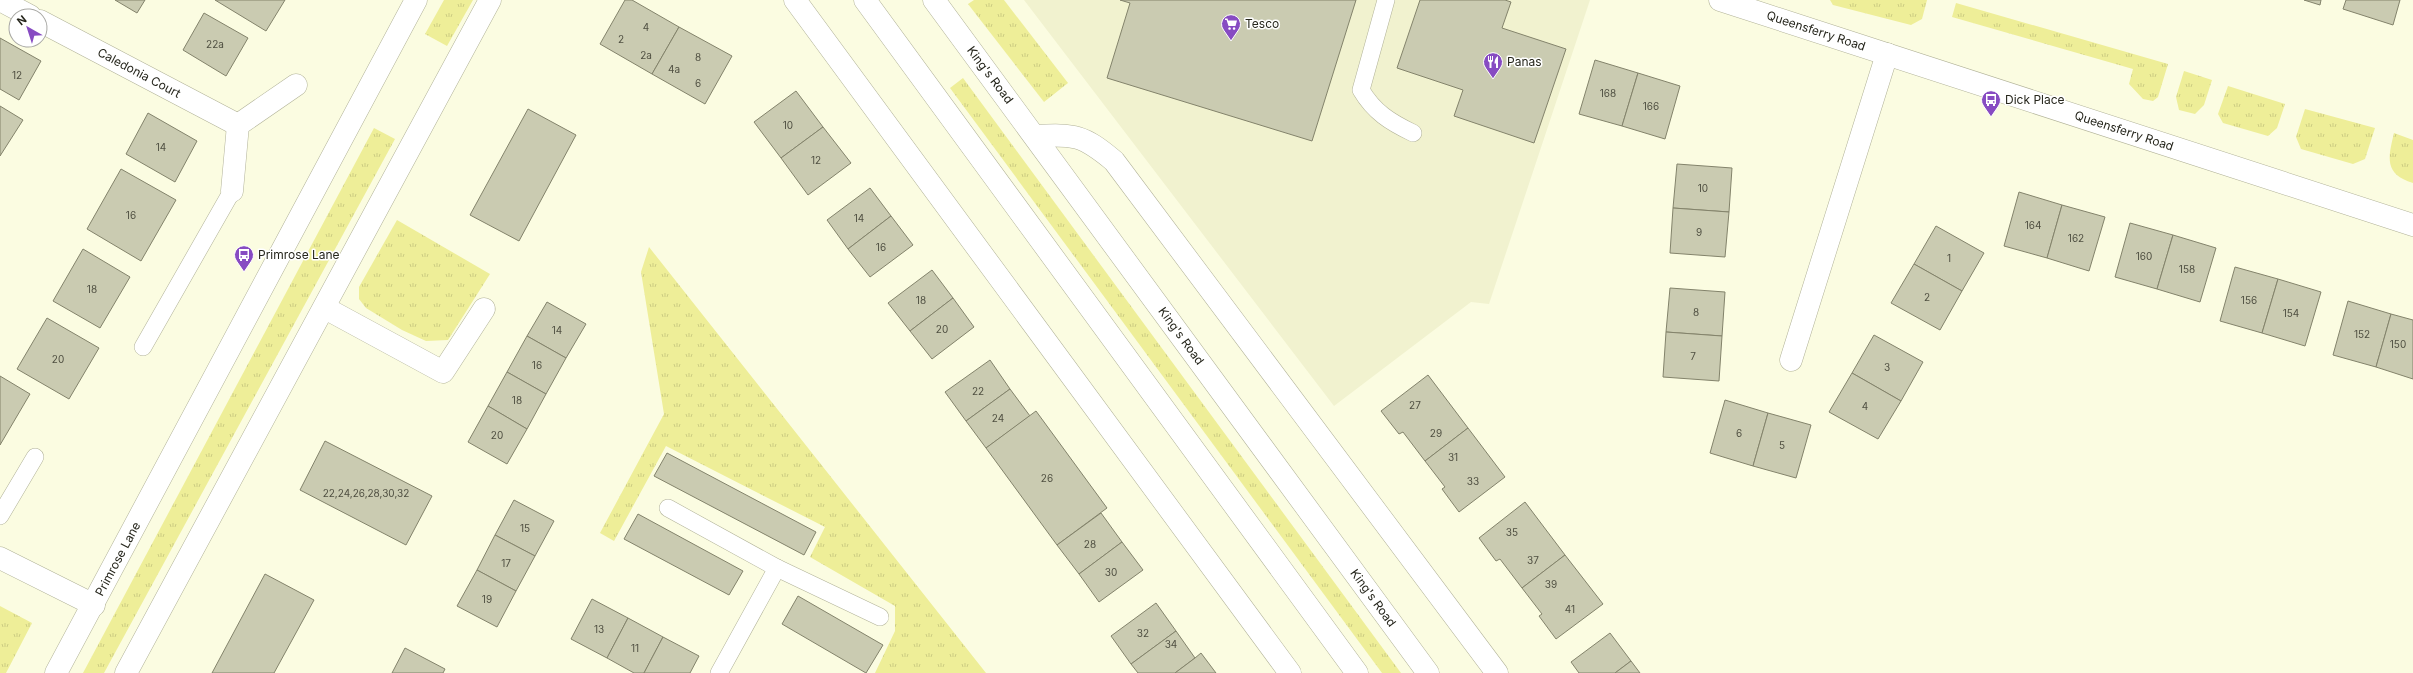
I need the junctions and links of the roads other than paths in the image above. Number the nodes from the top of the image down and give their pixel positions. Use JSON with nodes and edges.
{"nodes":[{"id":1,"x":0,"y":0,"type":"edge"},
{"id":2,"x":416,"y":0,"type":"edge"},
{"id":3,"x":490,"y":0,"type":"edge"},
{"id":4,"x":795,"y":0,"type":"edge"},
{"id":5,"x":865,"y":0,"type":"edge"},
{"id":6,"x":934,"y":0,"type":"edge"},
{"id":7,"x":1386,"y":0,"type":"edge"},
{"id":8,"x":1720,"y":0,"type":"edge"},
{"id":9,"x":15,"y":8,"type":"edge"},
{"id":10,"x":48,"y":25,"type":"edge"},
{"id":11,"x":1886,"y":54,"type":"junction"},
{"id":12,"x":296,"y":85,"type":"dead end"},
{"id":13,"x":238,"y":125,"type":"junction"},
{"id":14,"x":1413,"y":133,"type":"dead end"},
{"id":15,"x":1035,"y":136,"type":"junction"},
{"id":16,"x":232,"y":191,"type":"joint"},
{"id":17,"x":2413,"y":225,"type":"edge"},
{"id":18,"x":324,"y":308,"type":"junction"},
{"id":19,"x":484,"y":309,"type":"dead end"},
{"id":20,"x":143,"y":348,"type":"dead end"},
{"id":21,"x":1791,"y":360,"type":"dead end"},
{"id":22,"x":36,"y":457,"type":"dead end"},
{"id":23,"x":668,"y":508,"type":"dead end"},
{"id":24,"x":0,"y":516,"type":"edge"},
{"id":25,"x":0,"y":558,"type":"edge"},
{"id":26,"x":776,"y":568,"type":"junction"},
{"id":27,"x":94,"y":605,"type":"junction"},
{"id":28,"x":880,"y":617,"type":"dead end"},
{"id":29,"x":56,"y":673,"type":"edge"},
{"id":30,"x":126,"y":673,"type":"edge"},
{"id":31,"x":719,"y":673,"type":"edge"},
{"id":32,"x":1290,"y":673,"type":"edge"},
{"id":33,"x":1358,"y":673,"type":"edge"},
{"id":34,"x":1428,"y":673,"type":"edge"},
{"id":35,"x":1498,"y":673,"type":"edge"}],
"edges":[{"from":1,"to":9,"type":"street"},
{"from":2,"to":27,"type":"street","name":"Primrose Lane"},
{"from":3,"to":18,"type":"street"},
{"from":4,"to":32,"type":"street"},
{"from":5,"to":33,"type":"street"},
{"from":6,"to":15,"type":"street","name":"King's Road"},
{"from":7,"to":14,"type":"lane"},
{"from":8,"to":11,"type":"street","name":"Queensferry Road"},
{"from":10,"to":13,"type":"street","name":"Caledonia Court"},
{"from":11,"to":17,"type":"street","name":"Queensferry Road"},
{"from":11,"to":21,"type":"street"},
{"from":12,"to":13,"type":"street"},
{"from":13,"to":16,"type":"street"},
{"from":15,"to":34,"type":"street","name":"King's Road"},
{"from":15,"to":35,"type":"street"},
{"from":16,"to":20,"type":"lane"},
{"from":18,"to":19,"type":"street"},
{"from":18,"to":30,"type":"street"},
{"from":22,"to":24,"type":"lane"},
{"from":23,"to":26,"type":"lane"},
{"from":25,"to":27,"type":"street"},
{"from":26,"to":28,"type":"lane"},
{"from":26,"to":31,"type":"lane"},
{"from":27,"to":29,"type":"street","name":"Primrose Lane"}]}
